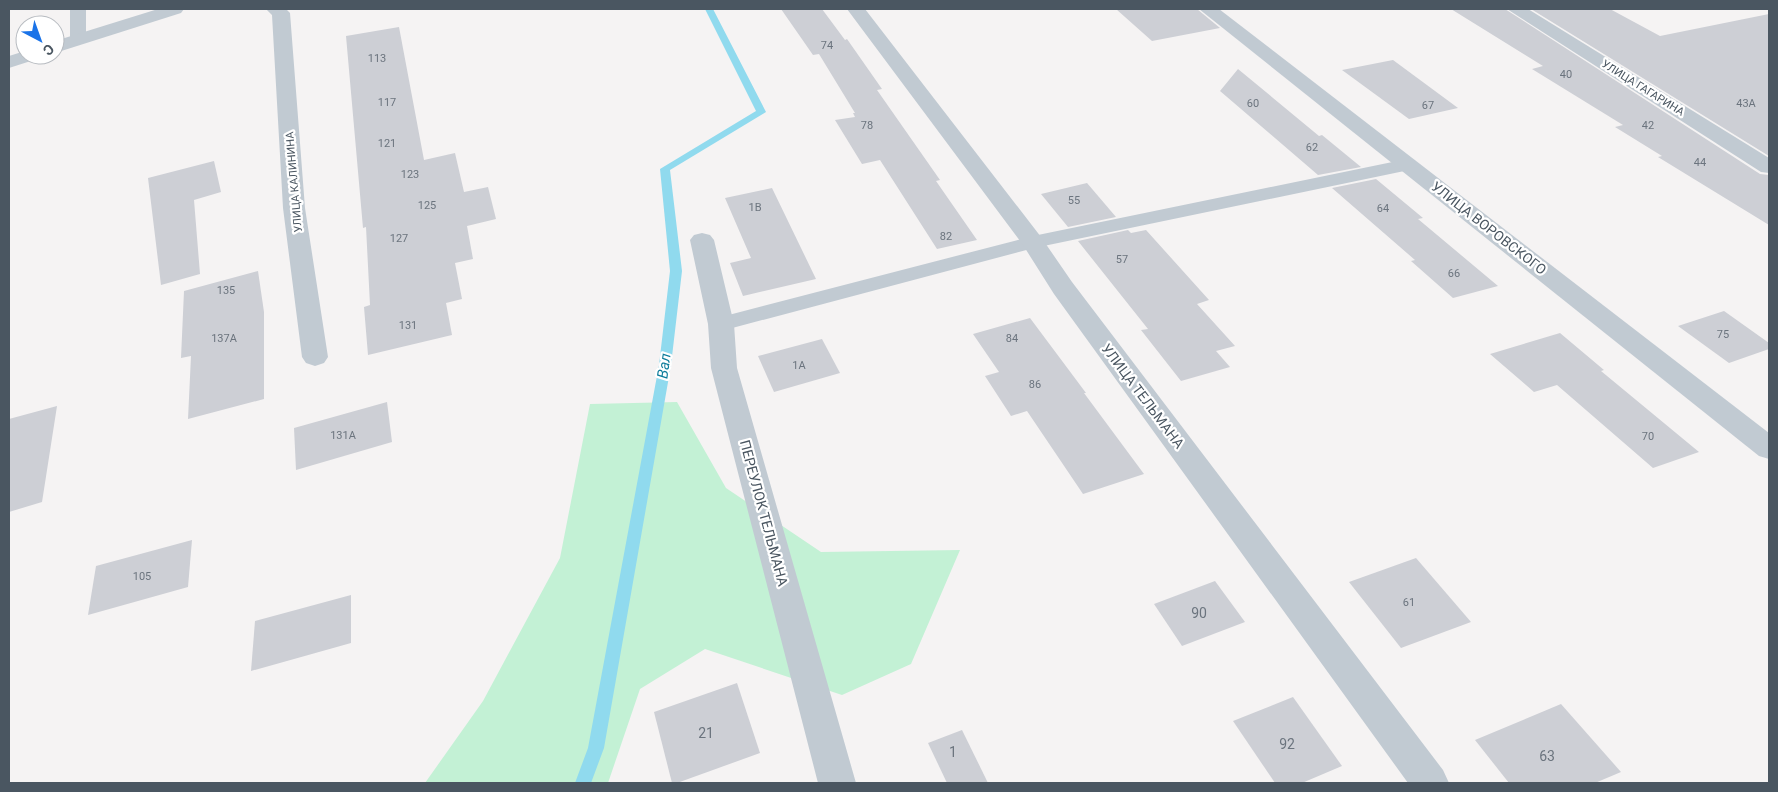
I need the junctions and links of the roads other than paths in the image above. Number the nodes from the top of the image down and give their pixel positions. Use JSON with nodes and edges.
{"nodes":[{"id":1,"x":78,"y":9,"type":"edge"},
{"id":2,"x":175,"y":9,"type":"edge"},
{"id":3,"x":276,"y":9,"type":"edge"},
{"id":4,"x":856,"y":9,"type":"edge"},
{"id":5,"x":1208,"y":9,"type":"edge"},
{"id":6,"x":1516,"y":9,"type":"edge"},
{"id":7,"x":78,"y":40,"type":"junction"},
{"id":8,"x":65,"y":44,"type":"edge"},
{"id":9,"x":1407,"y":165,"type":"junction"},
{"id":10,"x":1769,"y":167,"type":"edge"},
{"id":11,"x":702,"y":240,"type":"dead end"},
{"id":12,"x":1033,"y":242,"type":"junction"},
{"id":13,"x":721,"y":324,"type":"junction"},
{"id":14,"x":315,"y":357,"type":"dead end"},
{"id":15,"x":1769,"y":448,"type":"edge"},
{"id":16,"x":837,"y":783,"type":"edge"},
{"id":17,"x":1430,"y":783,"type":"edge"}],
"edges":[{"from":1,"to":7,"type":"lane"},
{"from":2,"to":7,"type":"street"},
{"from":3,"to":14,"type":"street","name":"УЛИЦА КАЛИНИНА"},
{"from":4,"to":12,"type":"street","name":"УЛИЦА ТЕЛЬМАНА"},
{"from":5,"to":9,"type":"street","name":"УЛИЦА ВОРОВСКОГО"},
{"from":6,"to":10,"type":"street","name":"УЛИЦА ГАГАРИНА"},
{"from":7,"to":8,"type":"street"},
{"from":9,"to":12,"type":"lane"},
{"from":9,"to":15,"type":"street","name":"УЛИЦА ВОРОВСКОГО"},
{"from":11,"to":13,"type":"street","name":"ПЕРЕУЛОК ТЕЛЬМАНА"},
{"from":12,"to":13,"type":"lane"},
{"from":12,"to":17,"type":"street","name":"УЛИЦА ТЕЛЬМАНА"},
{"from":13,"to":16,"type":"street","name":"ПЕРЕУЛОК ТЕЛЬМАНА"}]}
